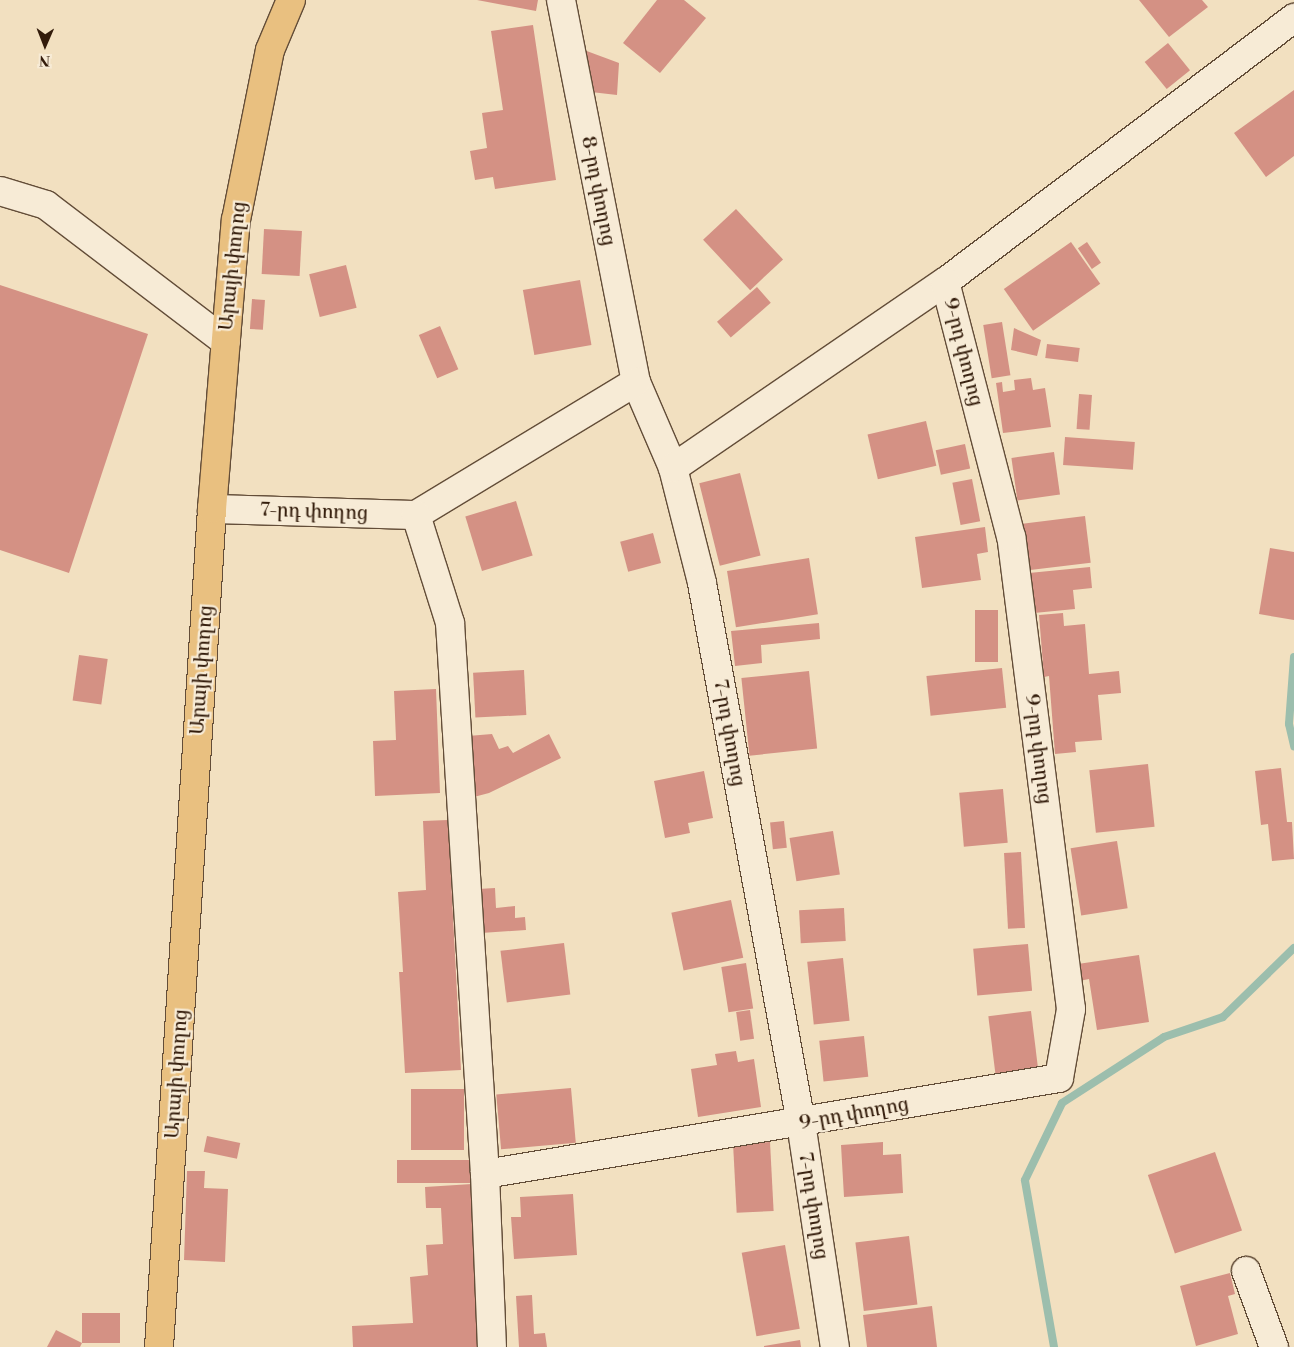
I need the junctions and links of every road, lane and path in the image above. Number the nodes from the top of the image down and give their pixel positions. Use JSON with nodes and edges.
{"nodes":[{"id":1,"x":291,"y":0,"type":"edge"},
{"id":2,"x":561,"y":0,"type":"edge"},
{"id":3,"x":1294,"y":18,"type":"edge"},
{"id":4,"x":0,"y":191,"type":"edge"},
{"id":5,"x":945,"y":282,"type":"junction"},
{"id":6,"x":226,"y":342,"type":"junction"},
{"id":7,"x":636,"y":382,"type":"junction"},
{"id":8,"x":673,"y":468,"type":"junction"},
{"id":9,"x":212,"y":509,"type":"junction"},
{"id":10,"x":416,"y":515,"type":"junction"},
{"id":11,"x":801,"y":1123,"type":"junction"},
{"id":12,"x":485,"y":1174,"type":"junction"},
{"id":13,"x":1246,"y":1271,"type":"dead end"},
{"id":14,"x":159,"y":1347,"type":"edge"},
{"id":15,"x":492,"y":1347,"type":"edge"},
{"id":16,"x":835,"y":1347,"type":"edge"},
{"id":17,"x":1274,"y":1347,"type":"edge"}],
"edges":[{"from":1,"to":6,"type":"main road","name":"Արայի փողոց"},
{"from":2,"to":7,"type":"street","name":"8-րդ փողոց"},
{"from":3,"to":5,"type":"street","name":"9-րդ փողոց"},
{"from":4,"to":6,"type":"street"},
{"from":5,"to":8,"type":"street"},
{"from":5,"to":11,"type":"street","name":"9-րդ փողոց"},
{"from":6,"to":9,"type":"main road","name":"Արայի փողոց"},
{"from":7,"to":8,"type":"street","name":"7-րդ փողոց"},
{"from":7,"to":10,"type":"street"},
{"from":8,"to":11,"type":"street","name":"7-րդ փողոց"},
{"from":9,"to":10,"type":"street","name":"7-րդ փողոց"},
{"from":9,"to":14,"type":"main road","name":"Արայի փողոց"},
{"from":10,"to":12,"type":"street"},
{"from":11,"to":12,"type":"street","name":"9-րդ փողոց"},
{"from":11,"to":16,"type":"street","name":"7-րդ փողոց"},
{"from":12,"to":15,"type":"street"},
{"from":13,"to":17,"type":"street"}]}
